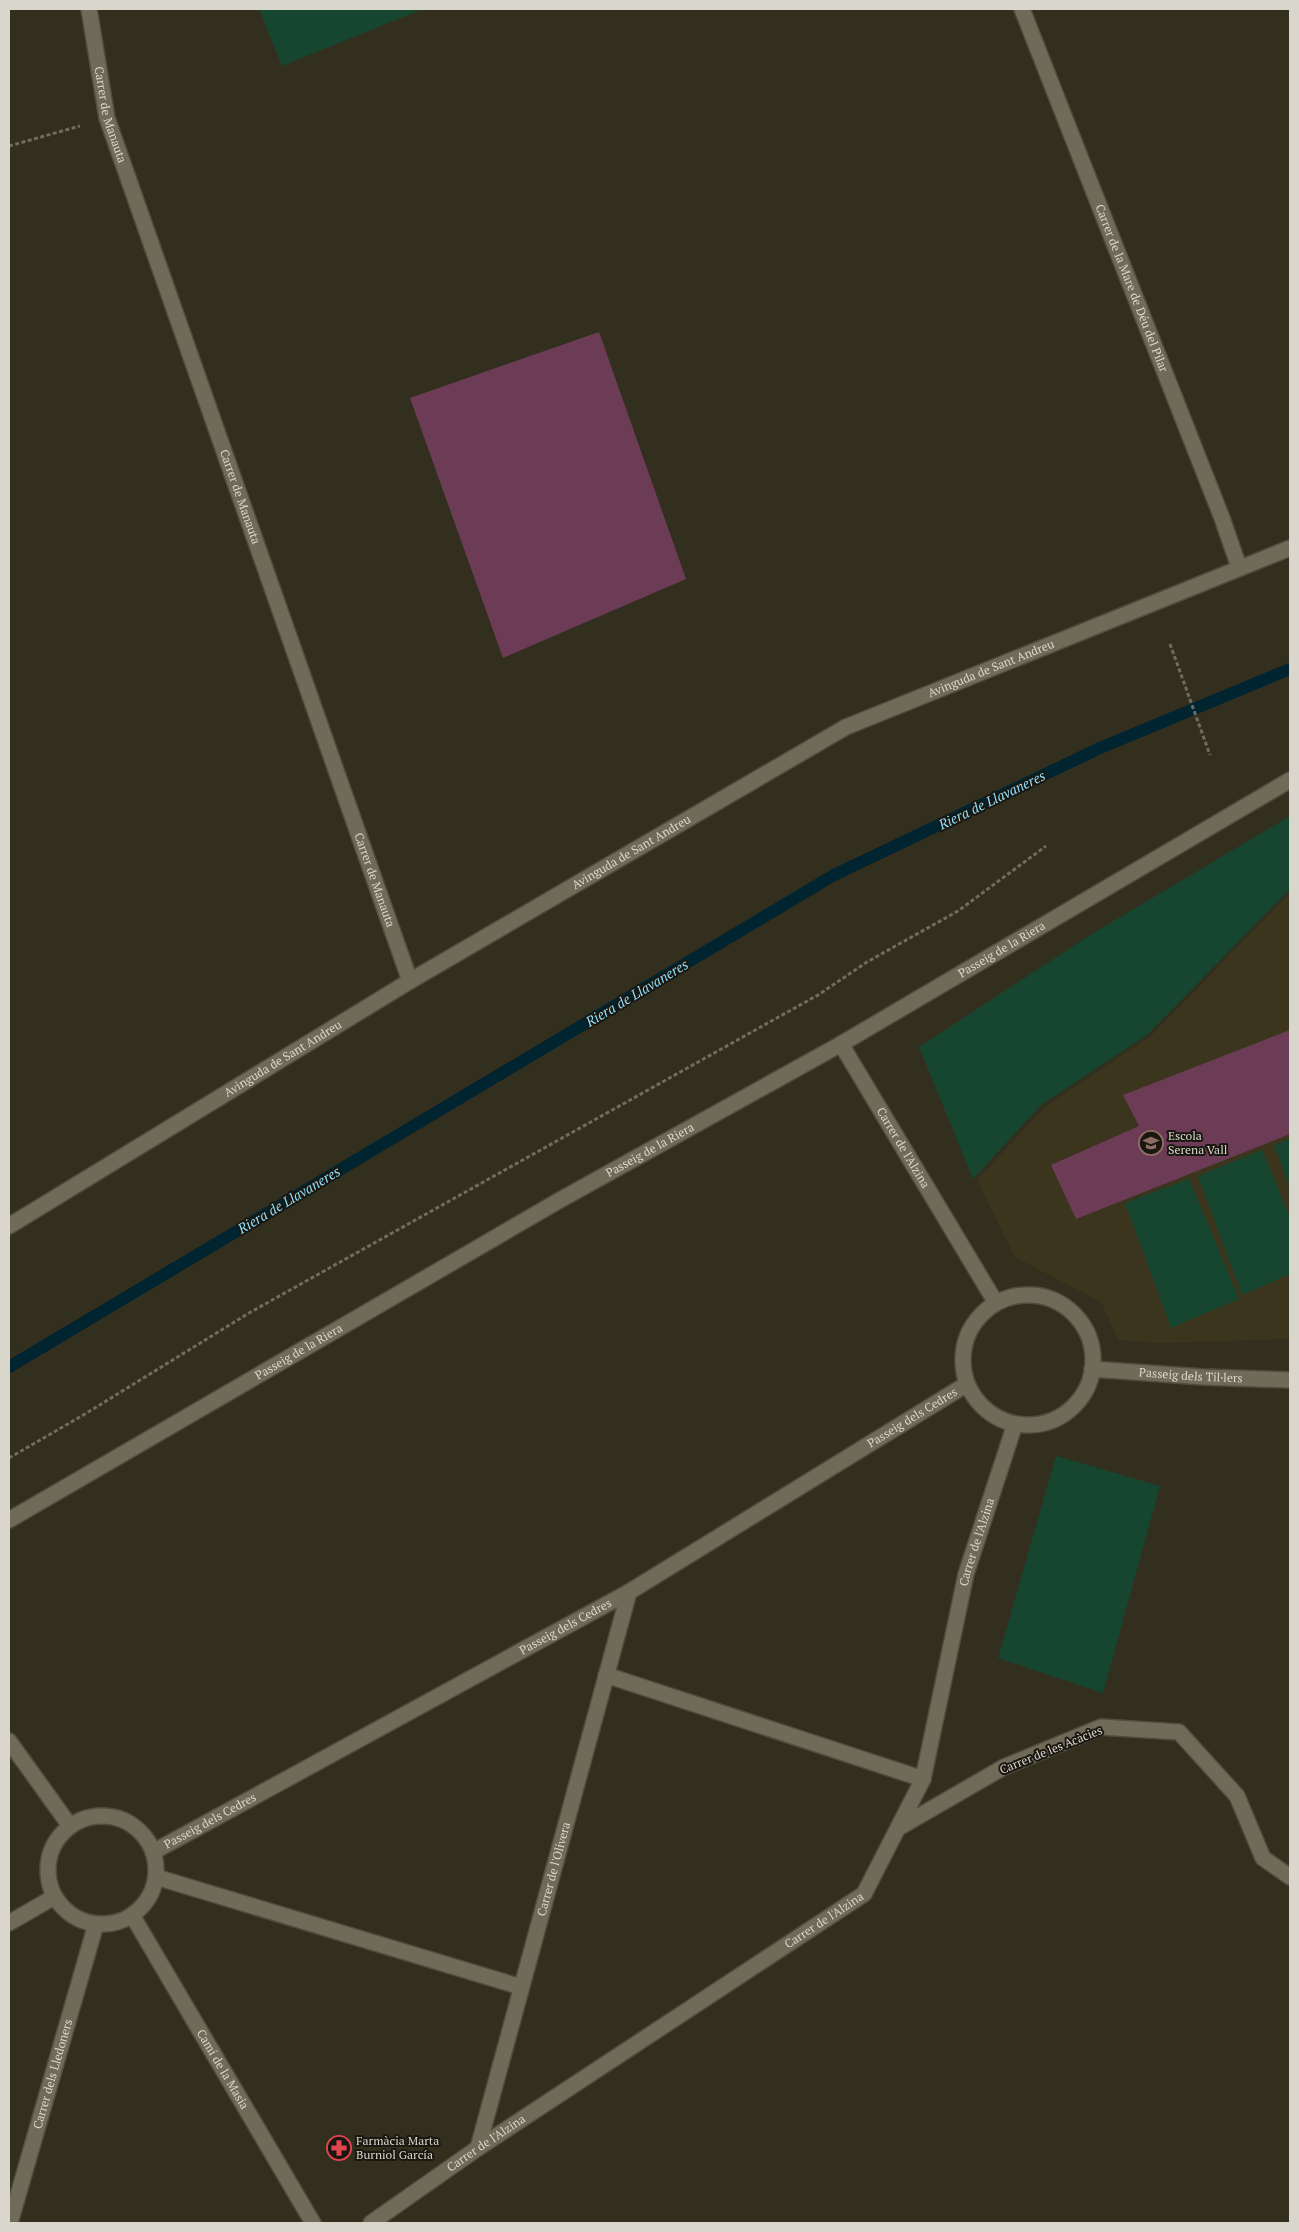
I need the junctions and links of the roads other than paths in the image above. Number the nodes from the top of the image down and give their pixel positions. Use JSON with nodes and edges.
{"nodes":[{"id":1,"x":89,"y":9,"type":"edge"},
{"id":2,"x":1022,"y":9,"type":"edge"},
{"id":3,"x":1290,"y":548,"type":"edge"},
{"id":4,"x":1239,"y":567,"type":"junction"},
{"id":5,"x":1290,"y":780,"type":"edge"},
{"id":6,"x":410,"y":980,"type":"junction"},
{"id":7,"x":841,"y":1044,"type":"junction"},
{"id":8,"x":9,"y":1226,"type":"edge"},
{"id":9,"x":996,"y":1303,"type":"junction"},
{"id":10,"x":1092,"y":1369,"type":"junction"},
{"id":11,"x":1290,"y":1380,"type":"edge"},
{"id":12,"x":967,"y":1384,"type":"junction"},
{"id":13,"x":1015,"y":1424,"type":"junction"},
{"id":14,"x":9,"y":1520,"type":"edge"},
{"id":15,"x":629,"y":1592,"type":"junction"},
{"id":16,"x":606,"y":1675,"type":"junction"},
{"id":17,"x":9,"y":1741,"type":"edge"},
{"id":18,"x":923,"y":1779,"type":"junction"},
{"id":19,"x":70,"y":1826,"type":"junction"},
{"id":20,"x":900,"y":1826,"type":"junction"},
{"id":21,"x":153,"y":1852,"type":"junction"},
{"id":22,"x":156,"y":1877,"type":"junction"},
{"id":23,"x":1290,"y":1877,"type":"edge"},
{"id":24,"x":54,"y":1897,"type":"junction"},
{"id":25,"x":132,"y":1915,"type":"junction"},
{"id":26,"x":9,"y":1923,"type":"edge"},
{"id":27,"x":96,"y":1924,"type":"junction"},
{"id":28,"x":521,"y":1987,"type":"junction"},
{"id":29,"x":478,"y":2148,"type":"junction"},
{"id":30,"x":10,"y":2223,"type":"edge"},
{"id":31,"x":314,"y":2223,"type":"edge"},
{"id":32,"x":371,"y":2223,"type":"edge"}],
"edges":[{"from":1,"to":6,"type":"street","name":"Carrer de Manauta"},
{"from":2,"to":4,"type":"street","name":"Carrer de la Mare de Déu del Pilar"},
{"from":3,"to":4,"type":"street","name":"Avinguda de Sant Andreu"},
{"from":4,"to":6,"type":"street","name":"Avinguda de Sant Andreu"},
{"from":5,"to":7,"type":"street","name":"Passeig de la Riera"},
{"from":6,"to":8,"type":"street","name":"Avinguda de Sant Andreu"},
{"from":7,"to":9,"type":"street","name":"Carrer de l'Alzina"},
{"from":7,"to":14,"type":"street","name":"Passeig de la Riera"},
{"from":9,"to":10,"type":"street"},
{"from":9,"to":12,"type":"street"},
{"from":10,"to":11,"type":"street","name":"Passeig dels Til·lers"},
{"from":10,"to":13,"type":"street"},
{"from":12,"to":13,"type":"street"},
{"from":12,"to":15,"type":"street","name":"Passeig dels Cedres"},
{"from":13,"to":18,"type":"street","name":"Carrer de l'Alzina"},
{"from":15,"to":16,"type":"street","name":"Carrer de l'Olivera"},
{"from":15,"to":21,"type":"street","name":"Passeig dels Cedres"},
{"from":16,"to":18,"type":"street"},
{"from":16,"to":28,"type":"street","name":"Carrer de l'Olivera"},
{"from":17,"to":19,"type":"street"},
{"from":18,"to":20,"type":"street","name":"Carrer de l'Alzina"},
{"from":19,"to":21,"type":"street"},
{"from":19,"to":24,"type":"street"},
{"from":20,"to":23,"type":"street","name":"Carrer de les Acàcies"},
{"from":20,"to":29,"type":"street","name":"Carrer de l'Alzina"},
{"from":21,"to":22,"type":"street"},
{"from":22,"to":25,"type":"street"},
{"from":22,"to":28,"type":"street"},
{"from":24,"to":26,"type":"street"},
{"from":24,"to":27,"type":"street"},
{"from":25,"to":27,"type":"street"},
{"from":25,"to":31,"type":"street","name":"Camí de la Masia"},
{"from":27,"to":30,"type":"street","name":"Carrer dels Lledoners"},
{"from":28,"to":29,"type":"street","name":"Carrer de l'Olivera"},
{"from":29,"to":32,"type":"street","name":"Carrer de l'Alzina"}]}
